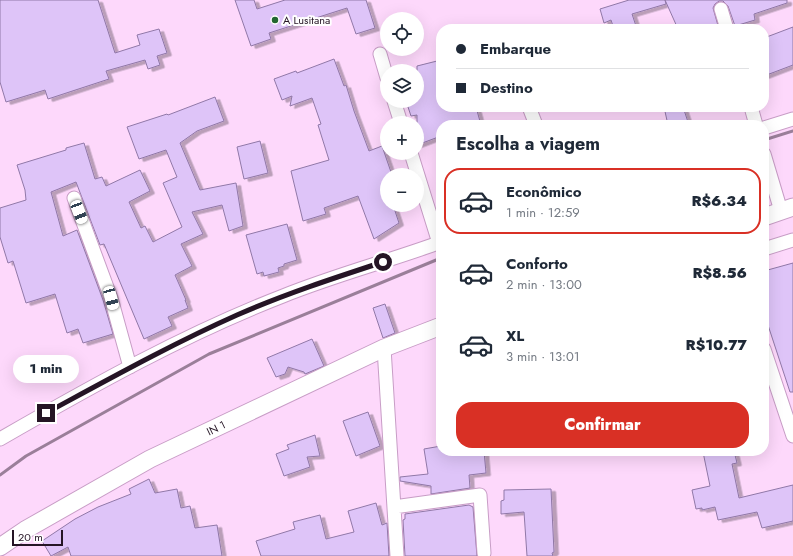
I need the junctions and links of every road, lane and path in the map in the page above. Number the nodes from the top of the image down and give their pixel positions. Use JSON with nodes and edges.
{"nodes":[{"id":1,"x":721,"y":9,"type":"dead end"},
{"id":2,"x":726,"y":24,"type":"edge"},
{"id":3,"x":793,"y":119,"type":"edge"},
{"id":4,"x":769,"y":126,"type":"edge"},
{"id":5,"x":412,"y":160,"type":"edge"},
{"id":6,"x":769,"y":166,"type":"edge"},
{"id":7,"x":74,"y":198,"type":"dead end"},
{"id":8,"x":787,"y":209,"type":"edge"},
{"id":9,"x":769,"y":215,"type":"edge"},
{"id":10,"x":436,"y":231,"type":"edge"},
{"id":11,"x":793,"y":240,"type":"edge"},
{"id":12,"x":436,"y":244,"type":"edge"},
{"id":13,"x":769,"y":247,"type":"edge"},
{"id":14,"x":436,"y":328,"type":"edge"},
{"id":15,"x":384,"y":348,"type":"junction"},
{"id":16,"x":769,"y":364,"type":"edge"},
{"id":17,"x":130,"y":367,"type":"junction"},
{"id":18,"x":793,"y":436,"type":"edge"},
{"id":19,"x":0,"y":439,"type":"edge"},
{"id":20,"x":394,"y":507,"type":"junction"},
{"id":21,"x":0,"y":547,"type":"edge"},
{"id":22,"x":484,"y":553,"type":"dead end"},
{"id":23,"x":398,"y":556,"type":"edge"}],
"edges":[{"from":1,"to":2,"type":"street"},
{"from":3,"to":4,"type":"street"},
{"from":5,"to":10,"type":"street"},
{"from":6,"to":8,"type":"street"},
{"from":7,"to":17,"type":"street"},
{"from":8,"to":9,"type":"street"},
{"from":11,"to":13,"type":"street"},
{"from":12,"to":17,"type":"street"},
{"from":14,"to":15,"type":"street","name":"IN 1"},
{"from":15,"to":20,"type":"street"},
{"from":15,"to":21,"type":"street","name":"IN 1"},
{"from":16,"to":18,"type":"street"},
{"from":17,"to":19,"type":"street"},
{"from":20,"to":22,"type":"street"},
{"from":20,"to":23,"type":"street"}]}
